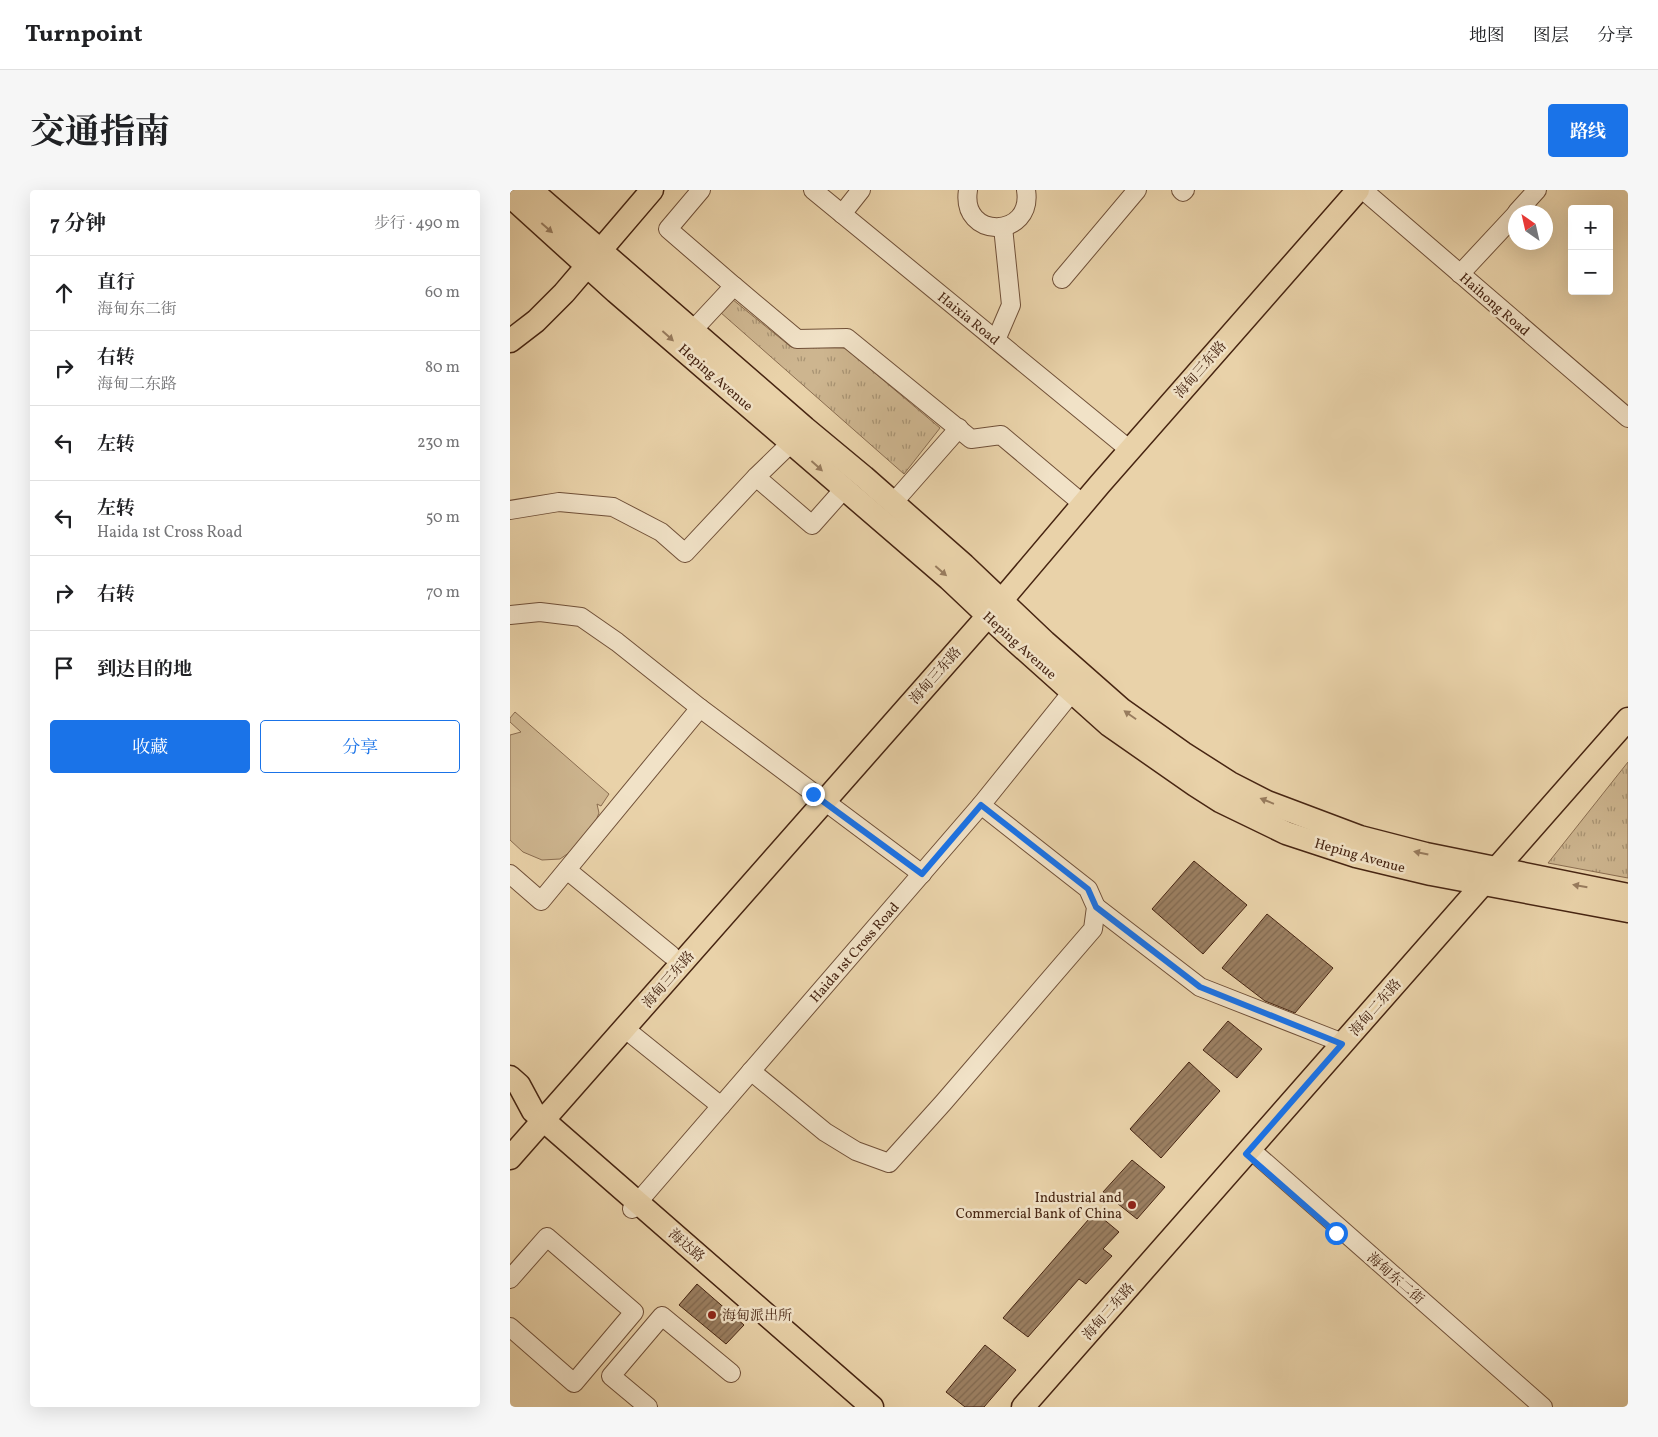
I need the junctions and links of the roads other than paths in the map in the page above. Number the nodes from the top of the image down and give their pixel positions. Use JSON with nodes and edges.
{"nodes":[{"id":1,"x":531,"y":190,"type":"edge"},
{"id":2,"x":638,"y":190,"type":"edge"},
{"id":3,"x":652,"y":190,"type":"edge"},
{"id":4,"x":701,"y":190,"type":"edge"},
{"id":5,"x":813,"y":190,"type":"edge"},
{"id":6,"x":861,"y":190,"type":"edge"},
{"id":7,"x":968,"y":190,"type":"edge"},
{"id":8,"x":1026,"y":190,"type":"edge"},
{"id":9,"x":1137,"y":190,"type":"edge"},
{"id":10,"x":1181,"y":190,"type":"edge"},
{"id":11,"x":1185,"y":190,"type":"edge"},
{"id":12,"x":1348,"y":190,"type":"edge"},
{"id":13,"x":1358,"y":190,"type":"edge"},
{"id":14,"x":1363,"y":190,"type":"edge"},
{"id":15,"x":1537,"y":190,"type":"edge"},
{"id":16,"x":510,"y":196,"type":"edge"},
{"id":17,"x":1523,"y":205,"type":"edge"},
{"id":18,"x":842,"y":214,"type":"junction"},
{"id":19,"x":1508,"y":222,"type":"edge"},
{"id":20,"x":1003,"y":227,"type":"junction"},
{"id":21,"x":589,"y":254,"type":"junction"},
{"id":22,"x":1460,"y":274,"type":"junction"},
{"id":23,"x":1062,"y":279,"type":"dead end"},
{"id":24,"x":734,"y":286,"type":"junction"},
{"id":25,"x":510,"y":325,"type":"edge"},
{"id":26,"x":692,"y":330,"type":"junction"},
{"id":27,"x":996,"y":340,"type":"junction"},
{"id":28,"x":510,"y":341,"type":"edge"},
{"id":29,"x":1628,"y":418,"type":"edge"},
{"id":30,"x":959,"y":428,"type":"junction"},
{"id":31,"x":792,"y":443,"type":"junction"},
{"id":32,"x":1125,"y":446,"type":"junction"},
{"id":33,"x":756,"y":477,"type":"junction"},
{"id":34,"x":844,"y":489,"type":"junction"},
{"id":35,"x":1077,"y":500,"type":"junction"},
{"id":36,"x":893,"y":503,"type":"junction"},
{"id":37,"x":510,"y":510,"type":"edge"},
{"id":38,"x":989,"y":604,"type":"junction"},
{"id":39,"x":510,"y":615,"type":"edge"},
{"id":40,"x":1072,"y":692,"type":"junction"},
{"id":41,"x":700,"y":708,"type":"junction"},
{"id":42,"x":1628,"y":719,"type":"edge"},
{"id":43,"x":1628,"y":737,"type":"edge"},
{"id":44,"x":818,"y":798,"type":"junction"},
{"id":45,"x":981,"y":805,"type":"junction"},
{"id":46,"x":567,"y":870,"type":"junction"},
{"id":47,"x":510,"y":874,"type":"edge"},
{"id":48,"x":922,"y":874,"type":"junction"},
{"id":49,"x":1496,"y":878,"type":"junction"},
{"id":50,"x":1628,"y":895,"type":"edge"},
{"id":51,"x":1096,"y":907,"type":"junction"},
{"id":52,"x":1628,"y":911,"type":"edge"},
{"id":53,"x":671,"y":955,"type":"junction"},
{"id":54,"x":624,"y":1028,"type":"junction"},
{"id":55,"x":1342,"y":1044,"type":"junction"},
{"id":56,"x":751,"y":1071,"type":"junction"},
{"id":57,"x":510,"y":1077,"type":"edge"},
{"id":58,"x":510,"y":1093,"type":"edge"},
{"id":59,"x":720,"y":1106,"type":"junction"},
{"id":60,"x":535,"y":1119,"type":"junction"},
{"id":61,"x":510,"y":1138,"type":"edge"},
{"id":62,"x":1251,"y":1154,"type":"junction"},
{"id":63,"x":510,"y":1158,"type":"edge"},
{"id":64,"x":634,"y":1205,"type":"junction"},
{"id":65,"x":510,"y":1279,"type":"edge"},
{"id":66,"x":510,"y":1327,"type":"edge"},
{"id":67,"x":731,"y":1373,"type":"dead end"},
{"id":68,"x":648,"y":1407,"type":"edge"},
{"id":69,"x":860,"y":1407,"type":"edge"},
{"id":70,"x":872,"y":1407,"type":"edge"},
{"id":71,"x":1023,"y":1407,"type":"edge"},
{"id":72,"x":1034,"y":1407,"type":"edge"},
{"id":73,"x":1534,"y":1407,"type":"edge"},
{"id":74,"x":1542,"y":1407,"type":"edge"}],
"edges":[{"from":1,"to":21,"type":"main road","name":"Heping Avenue"},
{"from":2,"to":21,"type":"main road"},
{"from":3,"to":21,"type":"main road"},
{"from":4,"to":24,"type":"street"},
{"from":5,"to":18,"type":"street","name":"Haixia Road"},
{"from":6,"to":18,"type":"street"},
{"from":7,"to":20,"type":"street"},
{"from":8,"to":20,"type":"street"},
{"from":9,"to":23,"type":"street"},
{"from":10,"to":11,"type":"street"},
{"from":12,"to":32,"type":"main road"},
{"from":13,"to":38,"type":"main road","name":"海甸三东路"},
{"from":14,"to":22,"type":"street","name":"Haihong Road"},
{"from":15,"to":17,"type":"street"},
{"from":16,"to":21,"type":"main road","name":"Heping Avenue","one_way":true},
{"from":18,"to":27,"type":"street","name":"Haixia Road"},
{"from":19,"to":22,"type":"street"},
{"from":20,"to":27,"type":"street"},
{"from":21,"to":25,"type":"main road"},
{"from":21,"to":26,"type":"main road","name":"Heping Avenue"},
{"from":21,"to":28,"type":"main road"},
{"from":21,"to":31,"type":"main road","name":"Heping Avenue","one_way":true},
{"from":22,"to":29,"type":"street","name":"Haihong Road"},
{"from":24,"to":26,"type":"street"},
{"from":24,"to":30,"type":"street"},
{"from":26,"to":36,"type":"main road","name":"Heping Avenue"},
{"from":27,"to":32,"type":"street","name":"Haixia Road"},
{"from":30,"to":35,"type":"street"},
{"from":30,"to":36,"type":"street"},
{"from":31,"to":33,"type":"street"},
{"from":31,"to":34,"type":"main road","name":"Heping Avenue","one_way":true},
{"from":32,"to":35,"type":"main road"},
{"from":33,"to":34,"type":"street"},
{"from":33,"to":37,"type":"street"},
{"from":34,"to":38,"type":"main road","name":"Heping Avenue","one_way":true},
{"from":35,"to":38,"type":"main road"},
{"from":36,"to":38,"type":"main road","name":"Heping Avenue"},
{"from":38,"to":40,"type":"main road","name":"Heping Avenue"},
{"from":38,"to":44,"type":"main road"},
{"from":49,"to":38,"type":"main road","name":"Heping Avenue","one_way":true},
{"from":39,"to":41,"type":"street"},
{"from":40,"to":45,"type":"street","name":"Haida 1st Cross Road"},
{"from":40,"to":49,"type":"main road","name":"Heping Avenue"},
{"from":41,"to":44,"type":"street"},
{"from":41,"to":46,"type":"street"},
{"from":42,"to":49,"type":"main road","name":"海甸二东路"},
{"from":43,"to":49,"type":"main road","name":"海甸二东路"},
{"from":44,"to":48,"type":"street"},
{"from":44,"to":53,"type":"main road"},
{"from":44,"to":54,"type":"main road","name":"海甸三东路"},
{"from":45,"to":48,"type":"street","name":"Haida 1st Cross Road"},
{"from":45,"to":51,"type":"street"},
{"from":46,"to":47,"type":"street"},
{"from":46,"to":53,"type":"street"},
{"from":48,"to":56,"type":"street","name":"Haida 1st Cross Road"},
{"from":50,"to":49,"type":"main road","name":"Heping Avenue","one_way":true},
{"from":49,"to":52,"type":"main road","name":"Heping Avenue"},
{"from":49,"to":55,"type":"main road","name":"海甸二东路"},
{"from":49,"to":62,"type":"main road","name":"海甸二东路"},
{"from":51,"to":55,"type":"street"},
{"from":51,"to":56,"type":"street"},
{"from":53,"to":60,"type":"main road"},
{"from":54,"to":59,"type":"street"},
{"from":54,"to":60,"type":"main road","name":"海甸三东路"},
{"from":55,"to":62,"type":"main road","name":"海甸二东路"},
{"from":56,"to":59,"type":"street","name":"Haida 1st Cross Road"},
{"from":57,"to":60,"type":"main road","name":"海达路"},
{"from":58,"to":60,"type":"main road","name":"海达路"},
{"from":59,"to":64,"type":"street","name":"Haida 1st Cross Road"},
{"from":60,"to":61,"type":"main road"},
{"from":60,"to":63,"type":"main road","name":"海甸三东路"},
{"from":60,"to":64,"type":"main road","name":"海达路"},
{"from":62,"to":71,"type":"main road","name":"海甸二东路"},
{"from":62,"to":72,"type":"main road","name":"海甸二东路"},
{"from":62,"to":73,"type":"street","name":"海甸东二街"},
{"from":62,"to":74,"type":"street","name":"海甸东二街"},
{"from":64,"to":69,"type":"main road","name":"海达路"},
{"from":64,"to":70,"type":"main road","name":"海达路"},
{"from":65,"to":66,"type":"street"},
{"from":67,"to":68,"type":"street"}]}
